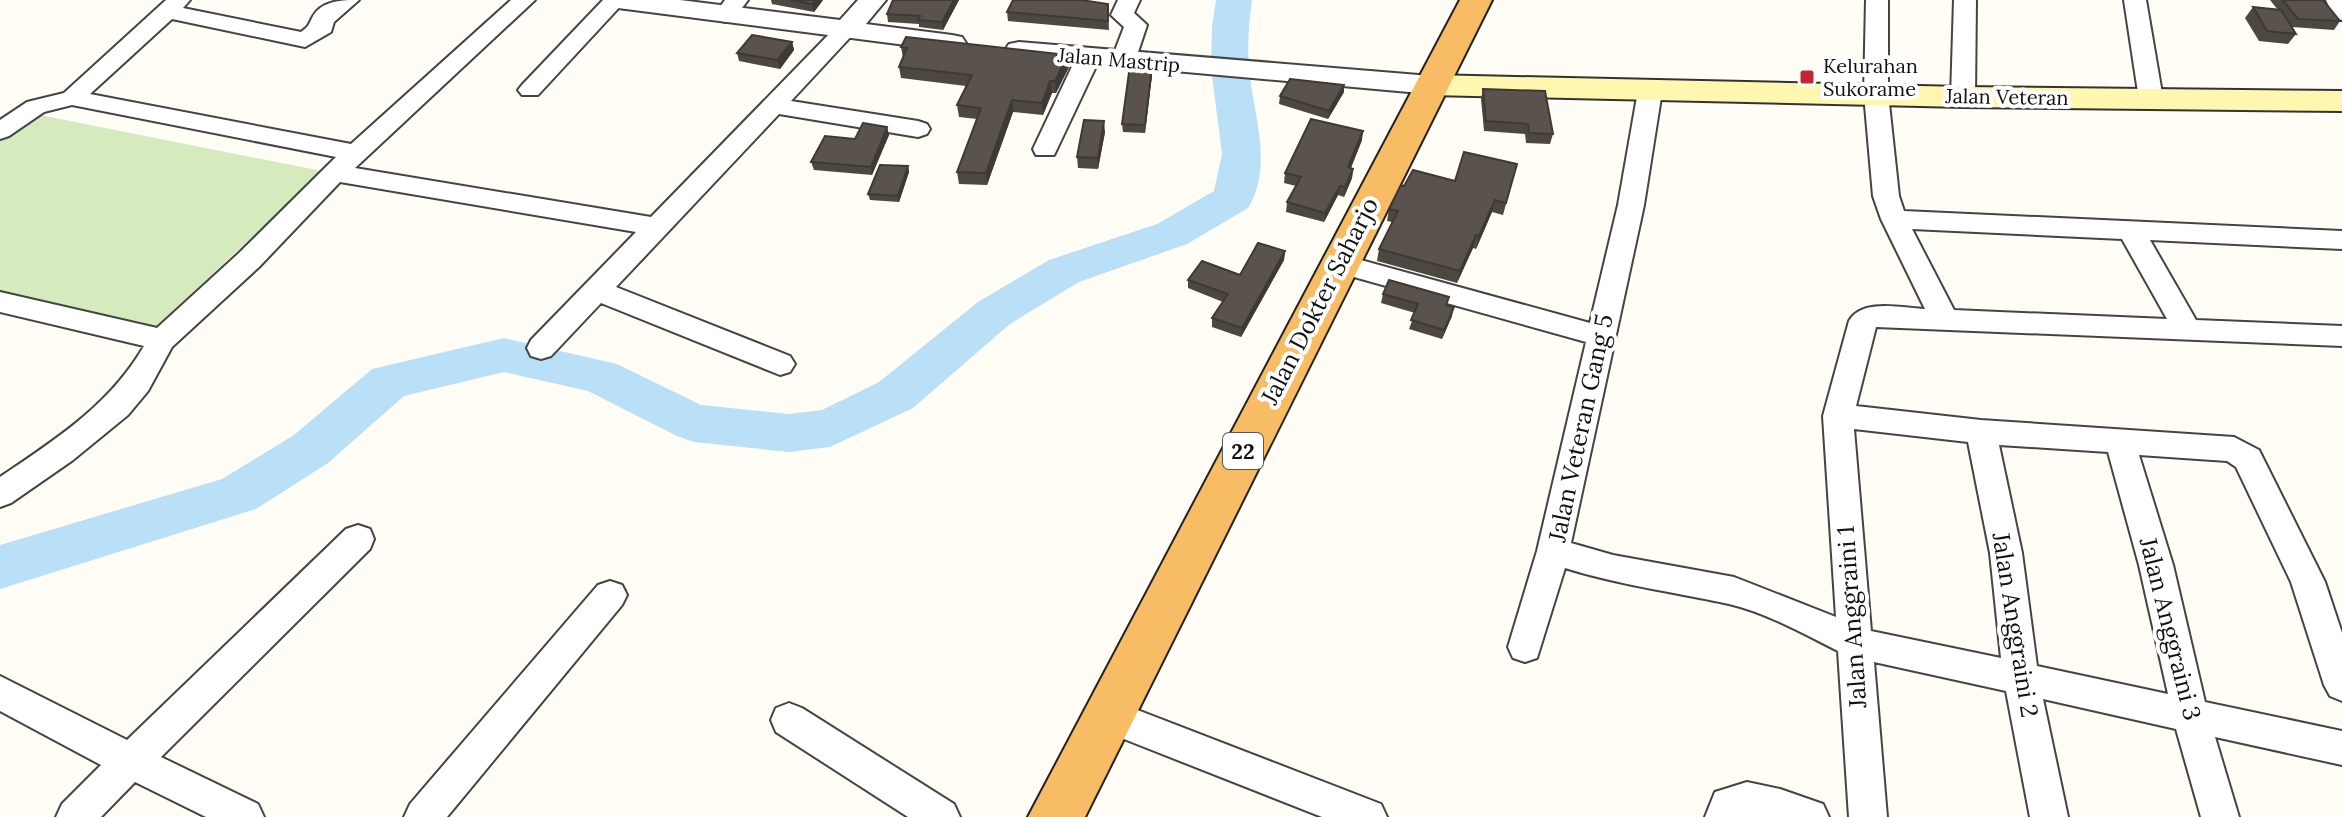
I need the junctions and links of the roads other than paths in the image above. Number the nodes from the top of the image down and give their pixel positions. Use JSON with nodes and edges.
{"nodes":[{"id":1,"x":348,"y":0,"type":"edge"},
{"id":2,"x":524,"y":0,"type":"edge"},
{"id":3,"x":617,"y":0,"type":"edge"},
{"id":4,"x":873,"y":0,"type":"edge"},
{"id":5,"x":1129,"y":0,"type":"edge"},
{"id":6,"x":1476,"y":0,"type":"edge"},
{"id":7,"x":1877,"y":0,"type":"edge"},
{"id":8,"x":1965,"y":0,"type":"edge"},
{"id":9,"x":2135,"y":0,"type":"edge"},
{"id":10,"x":2337,"y":0,"type":"edge"},
{"id":11,"x":172,"y":5,"type":"edge"},
{"id":12,"x":731,"y":7,"type":"edge"},
{"id":13,"x":2342,"y":13,"type":"edge"},
{"id":14,"x":845,"y":31,"type":"junction"},
{"id":15,"x":1088,"y":58,"type":"junction"},
{"id":16,"x":1123,"y":61,"type":"junction"},
{"id":17,"x":1431,"y":85,"type":"junction"},
{"id":18,"x":530,"y":90,"type":"dead end"},
{"id":19,"x":1650,"y":91,"type":"junction"},
{"id":20,"x":1876,"y":94,"type":"junction"},
{"id":21,"x":1963,"y":97,"type":"junction"},
{"id":22,"x":72,"y":98,"type":"junction"},
{"id":23,"x":2151,"y":99,"type":"junction"},
{"id":24,"x":2339,"y":104,"type":"edge"},
{"id":25,"x":773,"y":106,"type":"junction"},
{"id":26,"x":918,"y":129,"type":"dead end"},
{"id":27,"x":0,"y":131,"type":"edge"},
{"id":28,"x":1045,"y":149,"type":"dead end"},
{"id":29,"x":344,"y":163,"type":"junction"},
{"id":30,"x":1894,"y":219,"type":"junction"},
{"id":31,"x":658,"y":227,"type":"junction"},
{"id":32,"x":2131,"y":231,"type":"junction"},
{"id":33,"x":2342,"y":240,"type":"edge"},
{"id":34,"x":1339,"y":263,"type":"junction"},
{"id":35,"x":597,"y":290,"type":"junction"},
{"id":36,"x":0,"y":302,"type":"edge"},
{"id":37,"x":1945,"y":321,"type":"junction"},
{"id":38,"x":2188,"y":330,"type":"junction"},
{"id":39,"x":1600,"y":336,"type":"junction"},
{"id":40,"x":2342,"y":336,"type":"edge"},
{"id":41,"x":162,"y":340,"type":"junction"},
{"id":42,"x":541,"y":348,"type":"dead end"},
{"id":43,"x":780,"y":364,"type":"dead end"},
{"id":44,"x":1838,"y":416,"type":"junction"},
{"id":45,"x":1981,"y":432,"type":"junction"},
{"id":46,"x":2120,"y":441,"type":"junction"},
{"id":47,"x":0,"y":494,"type":"edge"},
{"id":48,"x":358,"y":539,"type":"dead end"},
{"id":49,"x":1553,"y":551,"type":"junction"},
{"id":50,"x":610,"y":595,"type":"dead end"},
{"id":51,"x":1853,"y":642,"type":"junction"},
{"id":52,"x":1525,"y":647,"type":"dead end"},
{"id":53,"x":2021,"y":678,"type":"junction"},
{"id":54,"x":2342,"y":685,"type":"edge"},
{"id":55,"x":0,"y":692,"type":"edge"},
{"id":56,"x":1109,"y":716,"type":"junction"},
{"id":57,"x":2191,"y":717,"type":"junction"},
{"id":58,"x":789,"y":720,"type":"dead end"},
{"id":59,"x":2342,"y":748,"type":"edge"},
{"id":60,"x":131,"y":761,"type":"junction"},
{"id":61,"x":75,"y":817,"type":"edge"},
{"id":62,"x":245,"y":817,"type":"edge"},
{"id":63,"x":423,"y":817,"type":"edge"},
{"id":64,"x":941,"y":817,"type":"edge"},
{"id":65,"x":1056,"y":817,"type":"edge"},
{"id":66,"x":1367,"y":817,"type":"edge"},
{"id":67,"x":1724,"y":817,"type":"edge"},
{"id":68,"x":1810,"y":817,"type":"edge"},
{"id":69,"x":1868,"y":817,"type":"edge"},
{"id":70,"x":2049,"y":817,"type":"edge"},
{"id":71,"x":2220,"y":817,"type":"edge"}],
"edges":[{"from":1,"to":11,"type":"street"},
{"from":2,"to":29,"type":"street"},
{"from":3,"to":12,"type":"street","name":"Jalan Mastrip"},
{"from":3,"to":18,"type":"street"},
{"from":4,"to":14,"type":"street"},
{"from":5,"to":16,"type":"street"},
{"from":6,"to":17,"type":"highway","number":"22"},
{"from":7,"to":20,"type":"street"},
{"from":8,"to":21,"type":"street"},
{"from":9,"to":23,"type":"street"},
{"from":10,"to":13,"type":"street"},
{"from":11,"to":22,"type":"street"},
{"from":12,"to":14,"type":"street","name":"Jalan Mastrip"},
{"from":14,"to":15,"type":"street","name":"Jalan Mastrip"},
{"from":14,"to":25,"type":"street"},
{"from":15,"to":16,"type":"street","name":"Jalan Mastrip"},
{"from":15,"to":28,"type":"street"},
{"from":16,"to":17,"type":"street","name":"Jalan Mastrip"},
{"from":17,"to":19,"type":"main road","name":"Jalan Veteran"},
{"from":17,"to":34,"type":"highway","name":"Jalan Dokter Saharjo","number":"22"},
{"from":19,"to":20,"type":"main road","name":"Jalan Veteran"},
{"from":19,"to":39,"type":"street","name":"Jalan Veteran Gang 5"},
{"from":20,"to":21,"type":"main road","name":"Jalan Veteran"},
{"from":20,"to":30,"type":"street"},
{"from":21,"to":23,"type":"main road","name":"Jalan Veteran"},
{"from":22,"to":27,"type":"street"},
{"from":22,"to":29,"type":"street"},
{"from":23,"to":24,"type":"main road","name":"Jalan Veteran"},
{"from":25,"to":26,"type":"street"},
{"from":25,"to":31,"type":"street"},
{"from":29,"to":31,"type":"street"},
{"from":29,"to":41,"type":"street"},
{"from":30,"to":32,"type":"street"},
{"from":30,"to":37,"type":"street"},
{"from":31,"to":35,"type":"street"},
{"from":32,"to":33,"type":"street"},
{"from":32,"to":38,"type":"street"},
{"from":34,"to":39,"type":"street"},
{"from":34,"to":56,"type":"highway","name":"Jalan Dokter Saharjo","number":"22"},
{"from":35,"to":42,"type":"street"},
{"from":35,"to":43,"type":"street"},
{"from":36,"to":41,"type":"street"},
{"from":37,"to":38,"type":"street"},
{"from":37,"to":44,"type":"street","name":"Jalan Anggraini 1"},
{"from":38,"to":40,"type":"street"},
{"from":39,"to":49,"type":"street","name":"Jalan Veteran Gang 5"},
{"from":41,"to":47,"type":"street"},
{"from":44,"to":45,"type":"street"},
{"from":44,"to":51,"type":"street","name":"Jalan Anggraini 1"},
{"from":45,"to":46,"type":"street"},
{"from":45,"to":53,"type":"street","name":"Jalan Anggraini 2"},
{"from":46,"to":54,"type":"street"},
{"from":46,"to":57,"type":"street","name":"Jalan Anggraini 3"},
{"from":48,"to":60,"type":"street"},
{"from":49,"to":51,"type":"street","name":"Jalan Veteran Gang 5"},
{"from":49,"to":52,"type":"street"},
{"from":50,"to":63,"type":"street"},
{"from":51,"to":53,"type":"street","name":"Jalan Veteran Gang 5"},
{"from":51,"to":69,"type":"street","name":"Jalan Anggraini 1"},
{"from":53,"to":57,"type":"street","name":"Jalan Veteran Gang 5"},
{"from":53,"to":70,"type":"street","name":"Jalan Anggraini 2"},
{"from":55,"to":60,"type":"street"},
{"from":56,"to":65,"type":"highway","name":"Jalan Dokter Saharjo","number":"22"},
{"from":56,"to":66,"type":"street"},
{"from":57,"to":59,"type":"street","name":"Jalan Veteran Gang 5"},
{"from":57,"to":71,"type":"street","name":"Jalan Anggraini 3"},
{"from":58,"to":64,"type":"street"},
{"from":60,"to":61,"type":"street"},
{"from":60,"to":62,"type":"street"},
{"from":67,"to":68,"type":"street"}]}
